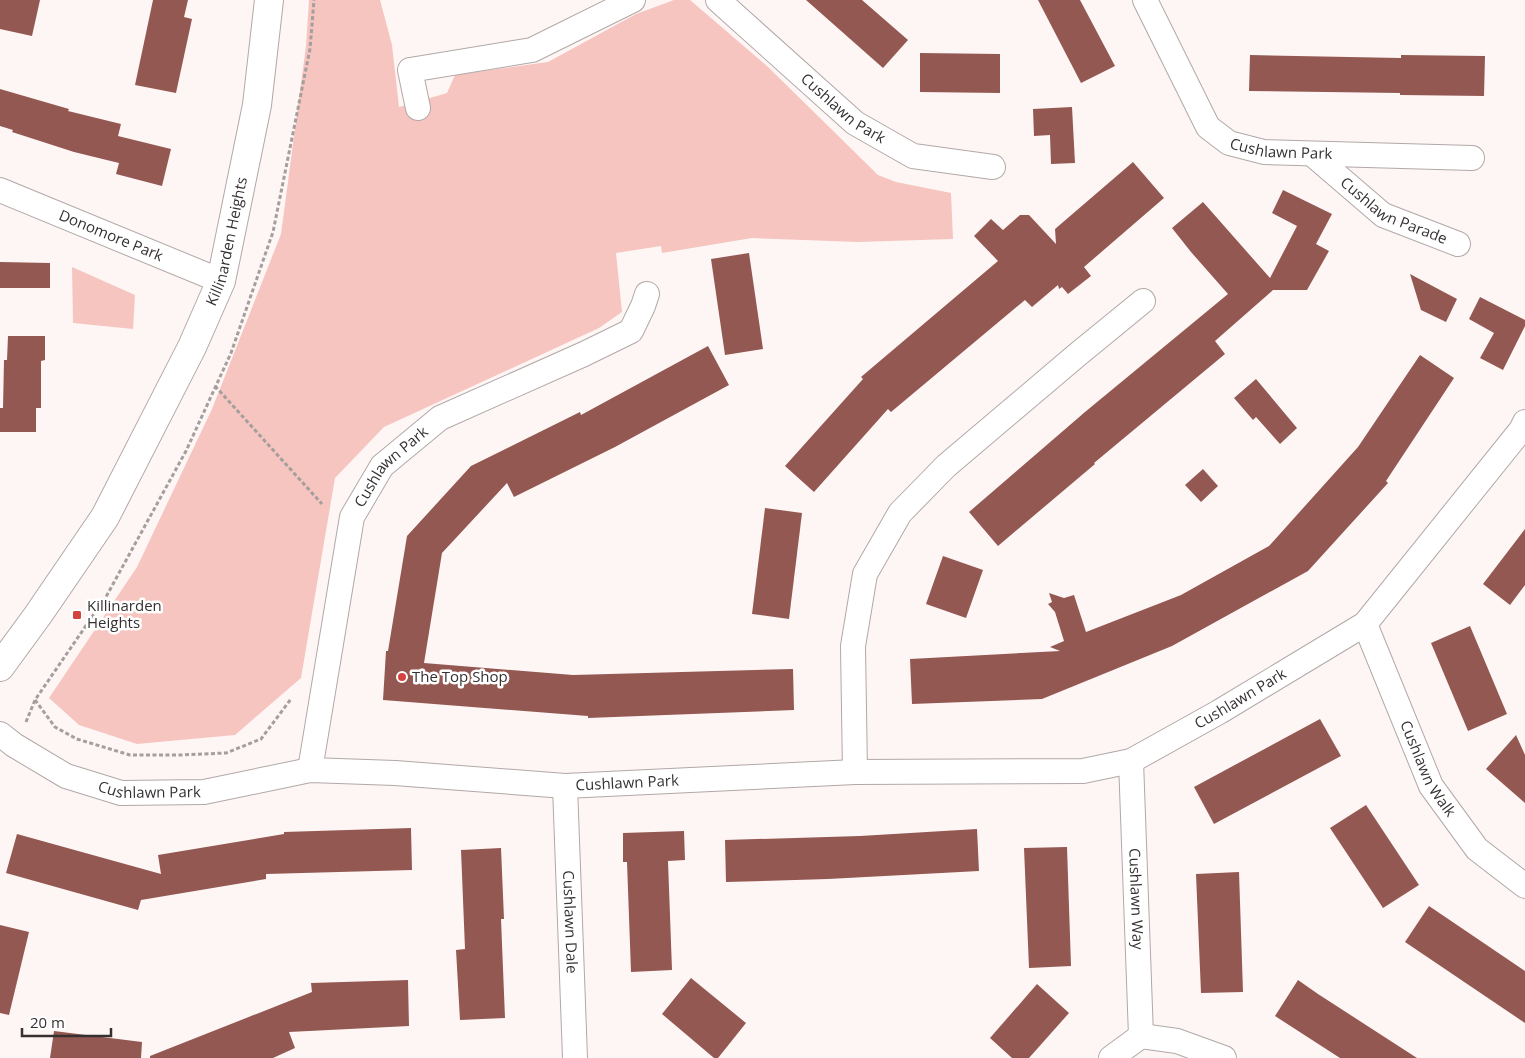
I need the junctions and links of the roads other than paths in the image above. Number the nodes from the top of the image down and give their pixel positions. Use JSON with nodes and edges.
{"nodes":[{"id":1,"x":269,"y":0,"type":"edge"},
{"id":2,"x":633,"y":0,"type":"edge"},
{"id":3,"x":718,"y":0,"type":"edge"},
{"id":4,"x":1145,"y":0,"type":"edge"},
{"id":5,"x":418,"y":108,"type":"dead end"},
{"id":6,"x":1312,"y":154,"type":"junction"},
{"id":7,"x":1472,"y":158,"type":"dead end"},
{"id":8,"x":993,"y":167,"type":"dead end"},
{"id":9,"x":0,"y":190,"type":"edge"},
{"id":10,"x":1458,"y":244,"type":"dead end"},
{"id":11,"x":221,"y":281,"type":"junction"},
{"id":12,"x":647,"y":294,"type":"dead end"},
{"id":13,"x":1143,"y":301,"type":"dead end"},
{"id":14,"x":1524,"y":428,"type":"edge"},
{"id":15,"x":1365,"y":624,"type":"junction"},
{"id":16,"x":0,"y":667,"type":"edge"},
{"id":17,"x":0,"y":734,"type":"edge"},
{"id":18,"x":1131,"y":761,"type":"junction"},
{"id":19,"x":310,"y":770,"type":"junction"},
{"id":20,"x":855,"y":772,"type":"junction"},
{"id":21,"x":565,"y":786,"type":"junction"},
{"id":22,"x":1525,"y":886,"type":"edge"},
{"id":23,"x":1141,"y":1036,"type":"junction"},
{"id":24,"x":575,"y":1058,"type":"edge"},
{"id":25,"x":1111,"y":1058,"type":"edge"},
{"id":26,"x":1224,"y":1058,"type":"edge"}],
"edges":[{"from":1,"to":11,"type":"street","name":"Killinarden Heights"},
{"from":2,"to":5,"type":"street"},
{"from":3,"to":8,"type":"street","name":"Cushlawn Park"},
{"from":4,"to":6,"type":"street","name":"Cushlawn Park"},
{"from":6,"to":7,"type":"street","name":"Cushlawn Park"},
{"from":6,"to":10,"type":"street","name":"Cushlawn Parade"},
{"from":9,"to":11,"type":"street","name":"Donomore Park"},
{"from":11,"to":16,"type":"street","name":"Killinarden Heights"},
{"from":12,"to":19,"type":"street","name":"Cushlawn Park"},
{"from":13,"to":20,"type":"street"},
{"from":14,"to":15,"type":"street","name":"Cushlawn Park"},
{"from":15,"to":18,"type":"street","name":"Cushlawn Park"},
{"from":15,"to":22,"type":"street","name":"Cushlawn Walk"},
{"from":17,"to":19,"type":"street","name":"Cushlawn Park"},
{"from":18,"to":20,"type":"street","name":"Cushlawn Park"},
{"from":18,"to":23,"type":"street","name":"Cushlawn Way"},
{"from":19,"to":21,"type":"street","name":"Cushlawn Park"},
{"from":20,"to":21,"type":"street","name":"Cushlawn Park"},
{"from":21,"to":24,"type":"street","name":"Cushlawn Dale"},
{"from":23,"to":25,"type":"street"},
{"from":23,"to":26,"type":"street"}]}
